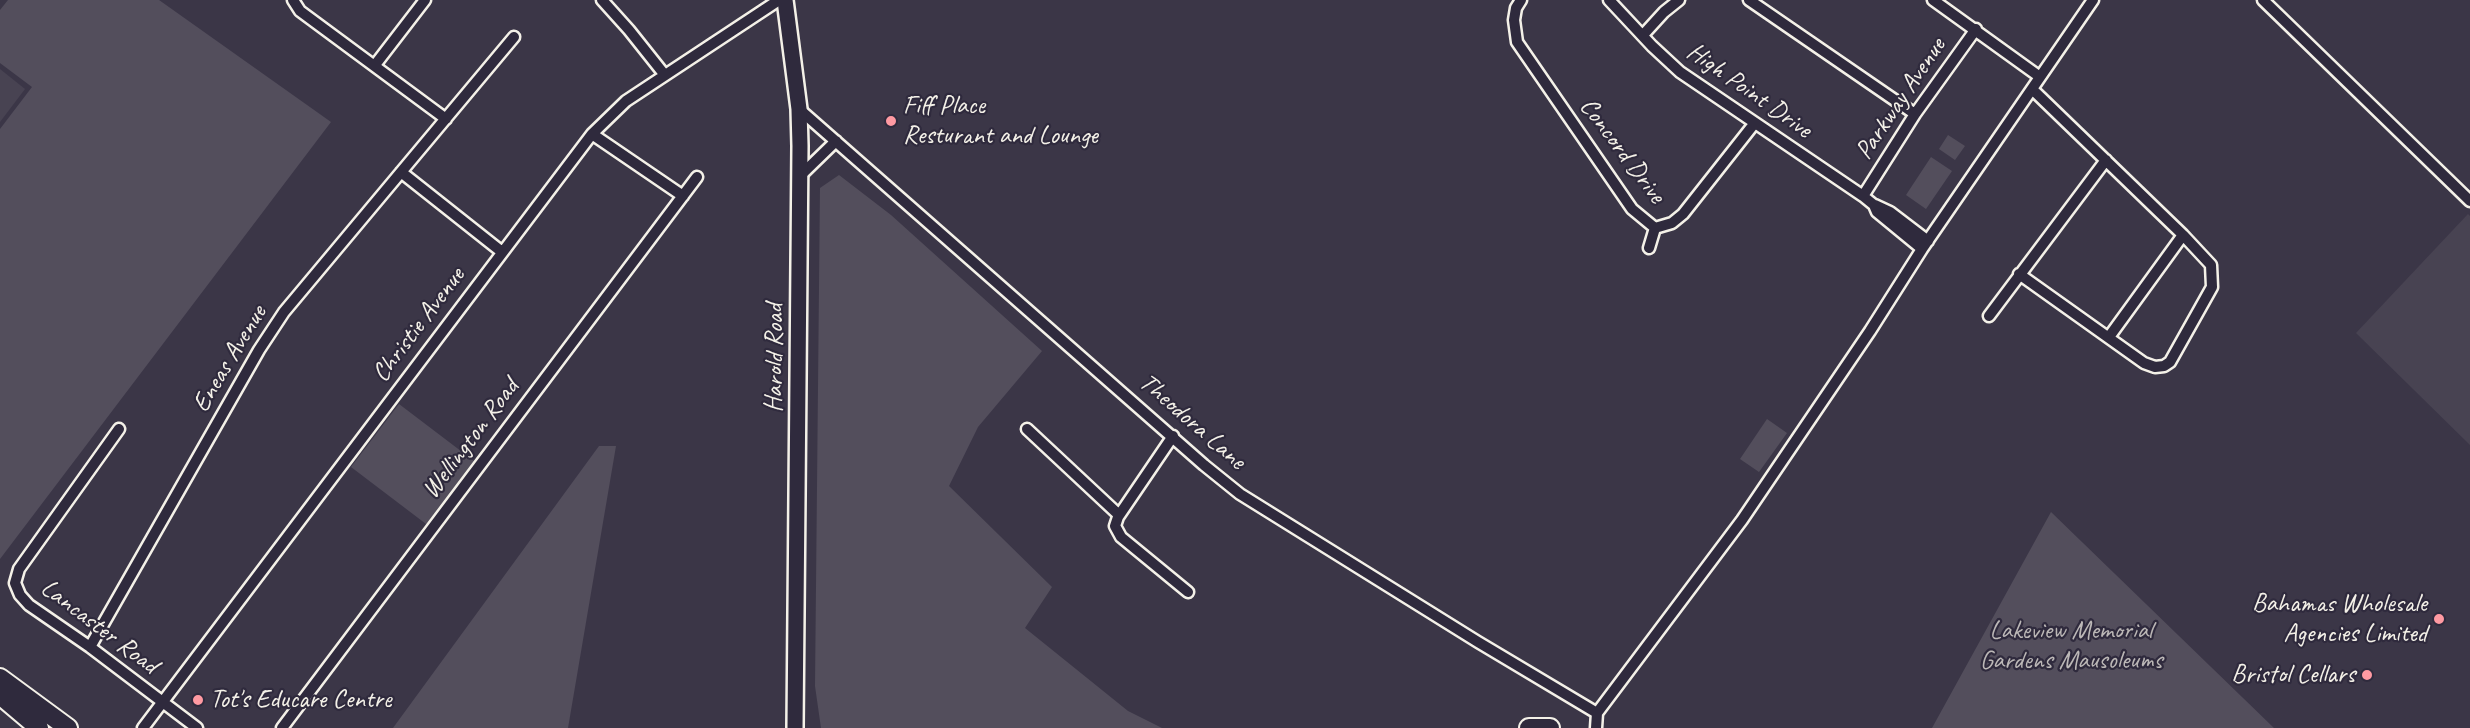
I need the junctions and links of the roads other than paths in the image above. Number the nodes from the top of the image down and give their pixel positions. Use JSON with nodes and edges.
{"nodes":[{"id":1,"x":293,"y":0,"type":"edge"},
{"id":2,"x":425,"y":0,"type":"edge"},
{"id":3,"x":602,"y":0,"type":"edge"},
{"id":4,"x":779,"y":0,"type":"edge"},
{"id":5,"x":785,"y":0,"type":"edge"},
{"id":6,"x":1521,"y":0,"type":"edge"},
{"id":7,"x":1610,"y":0,"type":"edge"},
{"id":8,"x":1679,"y":0,"type":"edge"},
{"id":9,"x":1749,"y":0,"type":"edge"},
{"id":10,"x":1933,"y":0,"type":"edge"},
{"id":11,"x":2093,"y":0,"type":"edge"},
{"id":12,"x":2263,"y":0,"type":"edge"},
{"id":13,"x":1976,"y":29,"type":"junction"},
{"id":14,"x":1643,"y":35,"type":"junction"},
{"id":15,"x":514,"y":38,"type":"dead end"},
{"id":16,"x":375,"y":65,"type":"junction"},
{"id":17,"x":664,"y":74,"type":"junction"},
{"id":18,"x":2040,"y":77,"type":"junction"},
{"id":19,"x":2032,"y":89,"type":"junction"},
{"id":20,"x":798,"y":109,"type":"junction"},
{"id":21,"x":1916,"y":114,"type":"junction"},
{"id":22,"x":446,"y":119,"type":"junction"},
{"id":23,"x":1754,"y":124,"type":"junction"},
{"id":24,"x":592,"y":134,"type":"junction"},
{"id":25,"x":836,"y":141,"type":"junction"},
{"id":26,"x":2106,"y":160,"type":"junction"},
{"id":27,"x":401,"y":172,"type":"junction"},
{"id":28,"x":800,"y":176,"type":"junction"},
{"id":29,"x":697,"y":177,"type":"dead end"},
{"id":30,"x":682,"y":196,"type":"junction"},
{"id":31,"x":1863,"y":196,"type":"junction"},
{"id":32,"x":2470,"y":201,"type":"edge"},
{"id":33,"x":1654,"y":228,"type":"junction"},
{"id":34,"x":2183,"y":235,"type":"junction"},
{"id":35,"x":1925,"y":245,"type":"junction"},
{"id":36,"x":1649,"y":248,"type":"dead end"},
{"id":37,"x":502,"y":252,"type":"junction"},
{"id":38,"x":2019,"y":274,"type":"junction"},
{"id":39,"x":1989,"y":316,"type":"dead end"},
{"id":40,"x":2109,"y":337,"type":"junction"},
{"id":41,"x":119,"y":429,"type":"dead end"},
{"id":42,"x":1027,"y":429,"type":"dead end"},
{"id":43,"x":1173,"y":436,"type":"junction"},
{"id":44,"x":1119,"y":514,"type":"junction"},
{"id":45,"x":1188,"y":592,"type":"dead end"},
{"id":46,"x":90,"y":647,"type":"junction"},
{"id":47,"x":0,"y":678,"type":"edge"},
{"id":48,"x":0,"y":695,"type":"edge"},
{"id":49,"x":161,"y":702,"type":"junction"},
{"id":50,"x":1597,"y":712,"type":"junction"},
{"id":51,"x":796,"y":724,"type":"edge"},
{"id":52,"x":39,"y":728,"type":"edge"},
{"id":53,"x":68,"y":728,"type":"edge"},
{"id":54,"x":143,"y":728,"type":"edge"},
{"id":55,"x":197,"y":728,"type":"edge"},
{"id":56,"x":282,"y":728,"type":"edge"},
{"id":57,"x":1529,"y":728,"type":"edge"},
{"id":58,"x":1550,"y":728,"type":"edge"},
{"id":59,"x":1596,"y":728,"type":"edge"}],
"edges":[{"from":1,"to":16,"type":"street"},
{"from":2,"to":16,"type":"street"},
{"from":3,"to":17,"type":"street"},
{"from":4,"to":17,"type":"street","name":"Christie Avenue"},
{"from":5,"to":20,"type":"main road","name":"Harold Road"},
{"from":6,"to":33,"type":"street","name":"Concord Drive"},
{"from":7,"to":14,"type":"street","name":"High Point Drive"},
{"from":8,"to":14,"type":"street"},
{"from":9,"to":21,"type":"street"},
{"from":10,"to":13,"type":"street"},
{"from":11,"to":18,"type":"street"},
{"from":12,"to":32,"type":"street"},
{"from":13,"to":18,"type":"street"},
{"from":13,"to":21,"type":"street","name":"Parkway Avenue"},
{"from":14,"to":23,"type":"street","name":"High Point Drive"},
{"from":15,"to":22,"type":"street","name":"Eneas Avenue"},
{"from":16,"to":22,"type":"street"},
{"from":17,"to":24,"type":"street","name":"Christie Avenue"},
{"from":18,"to":19,"type":"street"},
{"from":19,"to":26,"type":"street"},
{"from":19,"to":35,"type":"street"},
{"from":20,"to":25,"type":"street","name":"Theodora Lane"},
{"from":20,"to":28,"type":"main road","name":"Harold Road"},
{"from":21,"to":31,"type":"street","name":"Parkway Avenue"},
{"from":22,"to":27,"type":"street","name":"Eneas Avenue"},
{"from":23,"to":31,"type":"street","name":"High Point Drive"},
{"from":23,"to":33,"type":"street","name":"Concord Drive"},
{"from":24,"to":30,"type":"street"},
{"from":24,"to":37,"type":"street","name":"Christie Avenue"},
{"from":25,"to":28,"type":"street"},
{"from":25,"to":43,"type":"street","name":"Theodora Lane"},
{"from":26,"to":34,"type":"street"},
{"from":26,"to":38,"type":"street"},
{"from":27,"to":37,"type":"street"},
{"from":27,"to":46,"type":"street","name":"Eneas Avenue"},
{"from":28,"to":51,"type":"main road","name":"Harold Road"},
{"from":29,"to":30,"type":"street","name":"Wellington Road"},
{"from":30,"to":56,"type":"street","name":"Wellington Road"},
{"from":31,"to":35,"type":"street","name":"High Point Drive"},
{"from":33,"to":36,"type":"street"},
{"from":34,"to":40,"type":"street"},
{"from":34,"to":40,"type":"street"},
{"from":35,"to":50,"type":"street"},
{"from":37,"to":49,"type":"street","name":"Christie Avenue"},
{"from":38,"to":39,"type":"street"},
{"from":38,"to":40,"type":"street"},
{"from":41,"to":46,"type":"street","name":"Lancaster Road"},
{"from":42,"to":44,"type":"street"},
{"from":43,"to":44,"type":"street"},
{"from":43,"to":50,"type":"street","name":"Theodora Lane"},
{"from":44,"to":45,"type":"street"},
{"from":46,"to":49,"type":"street","name":"Lancaster Road"},
{"from":47,"to":53,"type":"highway"},
{"from":48,"to":52,"type":"highway"},
{"from":49,"to":54,"type":"street","name":"Christie Avenue"},
{"from":49,"to":55,"type":"street","name":"Lancaster Road"},
{"from":50,"to":59,"type":"street"},
{"from":57,"to":58,"type":"highway"}]}
